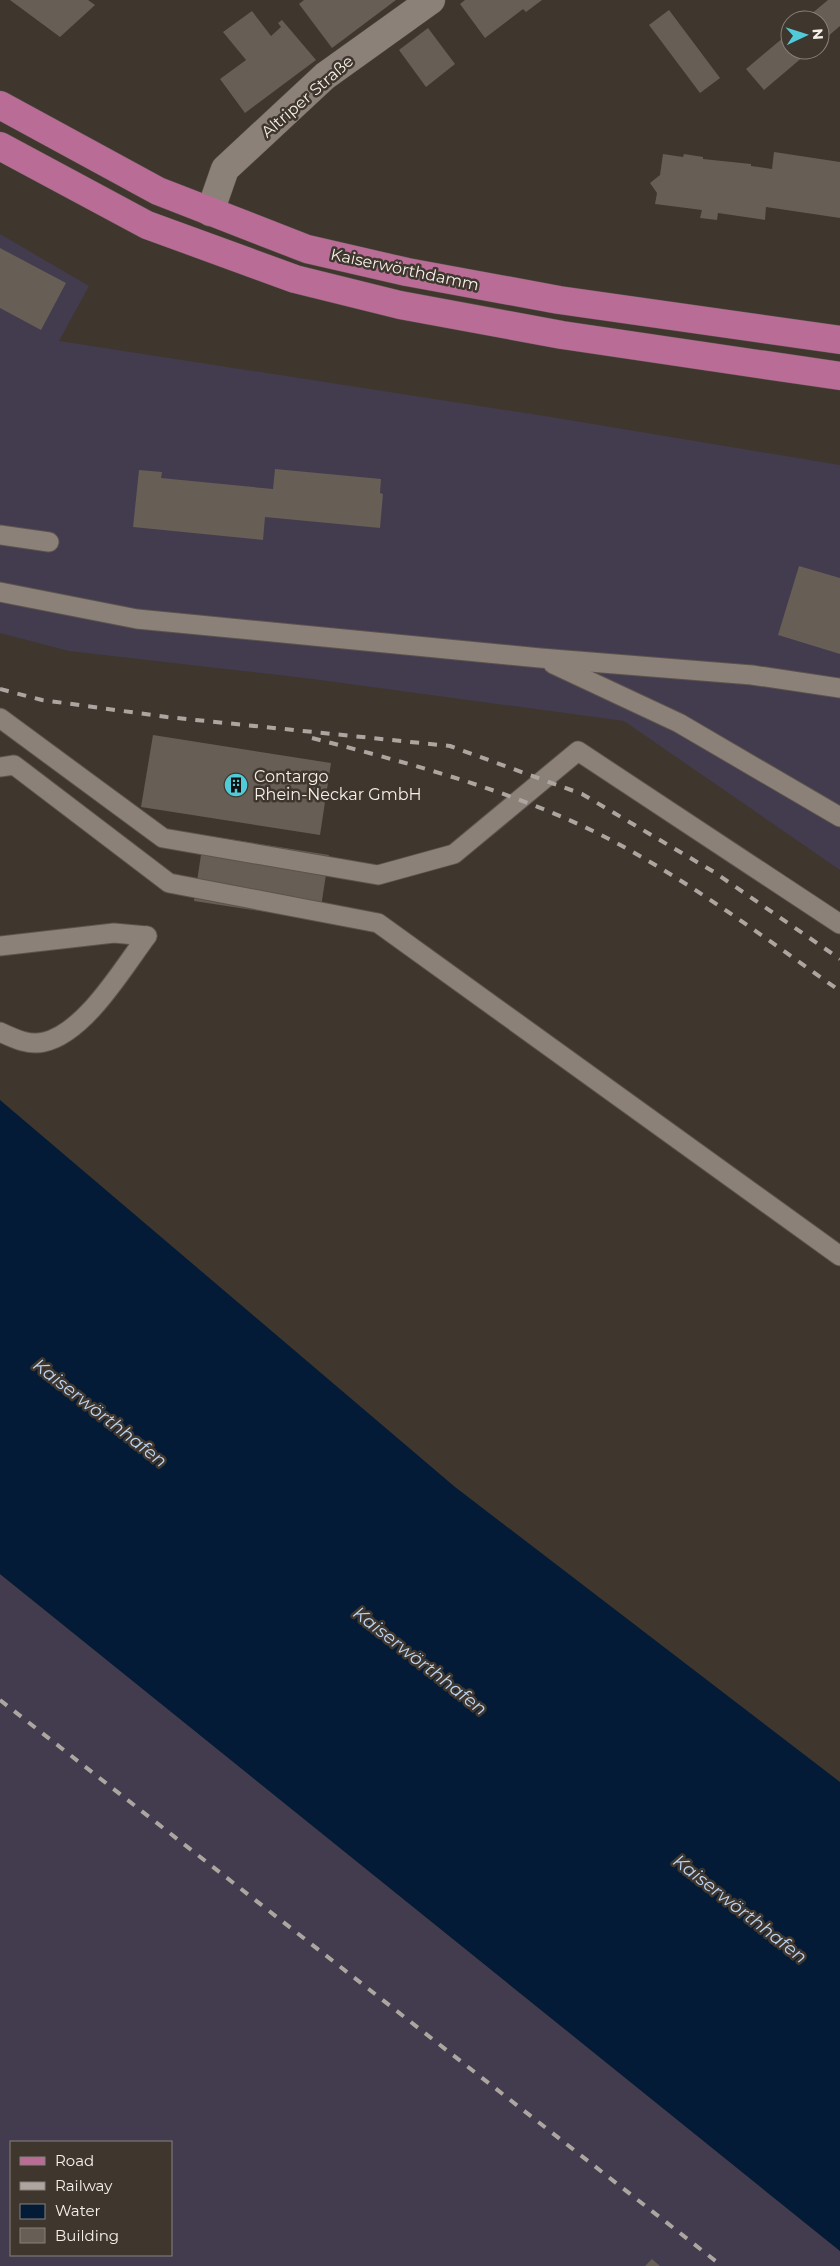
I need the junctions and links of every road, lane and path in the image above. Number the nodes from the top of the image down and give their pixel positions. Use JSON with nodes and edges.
{"nodes":[{"id":1,"x":430,"y":0,"type":"edge"},
{"id":2,"x":0,"y":104,"type":"edge"},
{"id":3,"x":0,"y":146,"type":"edge"},
{"id":4,"x":210,"y":212,"type":"junction"},
{"id":5,"x":840,"y":340,"type":"edge"},
{"id":6,"x":840,"y":376,"type":"edge"},
{"id":7,"x":0,"y":535,"type":"edge"},
{"id":8,"x":50,"y":542,"type":"dead end"},
{"id":9,"x":0,"y":592,"type":"edge"},
{"id":10,"x":540,"y":658,"type":"junction"},
{"id":11,"x":840,"y":688,"type":"edge"},
{"id":12,"x":0,"y":718,"type":"edge"},
{"id":13,"x":0,"y":767,"type":"edge"},
{"id":14,"x":840,"y":817,"type":"edge"},
{"id":15,"x":840,"y":924,"type":"edge"},
{"id":16,"x":0,"y":946,"type":"edge"},
{"id":17,"x":0,"y":1032,"type":"edge"},
{"id":18,"x":840,"y":1256,"type":"edge"}],
"edges":[{"from":1,"to":4,"type":"street","name":"Altriper Straße"},
{"from":2,"to":4,"type":"main road","name":"Kaiserwörthdamm"},
{"from":3,"to":6,"type":"main road","name":"Kaiserwörthdamm"},
{"from":4,"to":5,"type":"main road","name":"Kaiserwörthdamm"},
{"from":7,"to":8,"type":"lane"},
{"from":9,"to":10,"type":"lane"},
{"from":10,"to":11,"type":"lane"},
{"from":10,"to":14,"type":"lane"},
{"from":12,"to":15,"type":"lane"},
{"from":13,"to":18,"type":"lane"},
{"from":16,"to":17,"type":"lane"}]}
